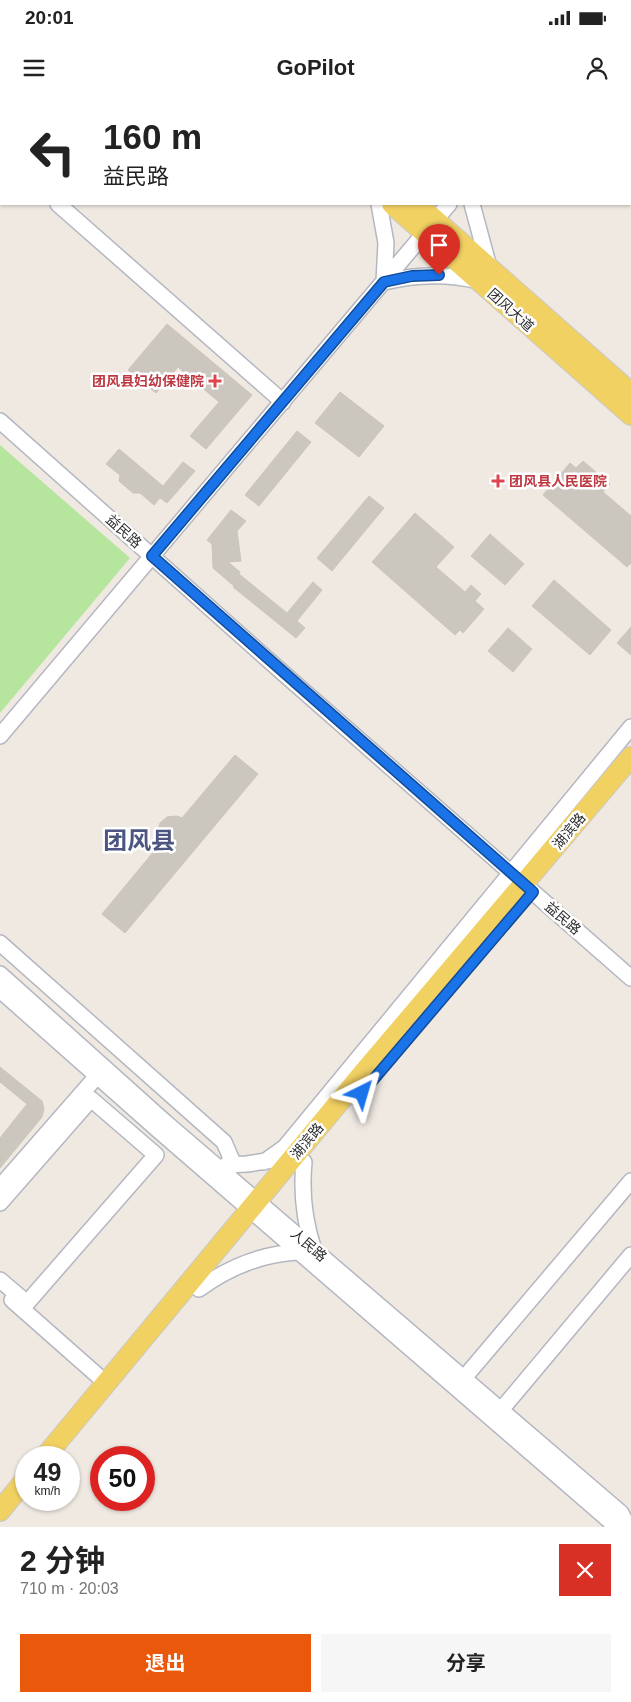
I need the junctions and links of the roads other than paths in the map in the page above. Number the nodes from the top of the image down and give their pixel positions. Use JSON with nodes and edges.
{"nodes":[{"id":1,"x":59,"y":205,"type":"edge"},
{"id":2,"x":379,"y":205,"type":"edge"},
{"id":3,"x":394,"y":205,"type":"edge"},
{"id":4,"x":418,"y":205,"type":"edge"},
{"id":5,"x":448,"y":205,"type":"edge"},
{"id":6,"x":472,"y":205,"type":"edge"},
{"id":7,"x":430,"y":227,"type":"junction"},
{"id":8,"x":484,"y":274,"type":"junction"},
{"id":9,"x":384,"y":282,"type":"junction"},
{"id":10,"x":631,"y":393,"type":"edge"},
{"id":11,"x":283,"y":402,"type":"junction"},
{"id":12,"x":631,"y":415,"type":"edge"},
{"id":13,"x":0,"y":421,"type":"edge"},
{"id":14,"x":152,"y":556,"type":"junction"},
{"id":15,"x":631,"y":727,"type":"edge"},
{"id":16,"x":0,"y":736,"type":"edge"},
{"id":17,"x":631,"y":757,"type":"edge"},
{"id":18,"x":631,"y":776,"type":"edge"},
{"id":19,"x":522,"y":883,"type":"junction"},
{"id":20,"x":0,"y":943,"type":"edge"},
{"id":21,"x":0,"y":974,"type":"edge"},
{"id":22,"x":631,"y":978,"type":"edge"},
{"id":23,"x":0,"y":990,"type":"edge"},
{"id":24,"x":97,"y":1076,"type":"junction"},
{"id":25,"x":300,"y":1158,"type":"junction"},
{"id":26,"x":264,"y":1162,"type":"junction"},
{"id":27,"x":216,"y":1165,"type":"junction"},
{"id":28,"x":234,"y":1165,"type":"junction"},
{"id":29,"x":631,"y":1181,"type":"edge"},
{"id":30,"x":0,"y":1187,"type":"edge"},
{"id":31,"x":0,"y":1203,"type":"edge"},
{"id":32,"x":258,"y":1209,"type":"junction"},
{"id":33,"x":314,"y":1250,"type":"junction"},
{"id":34,"x":298,"y":1252,"type":"junction"},
{"id":35,"x":631,"y":1255,"type":"edge"},
{"id":36,"x":0,"y":1280,"type":"edge"},
{"id":37,"x":199,"y":1289,"type":"junction"},
{"id":38,"x":0,"y":1290,"type":"edge"},
{"id":39,"x":464,"y":1378,"type":"junction"},
{"id":40,"x":106,"y":1383,"type":"junction"},
{"id":41,"x":501,"y":1410,"type":"junction"},
{"id":42,"x":54,"y":1446,"type":"edge"},
{"id":43,"x":69,"y":1446,"type":"edge"},
{"id":44,"x":15,"y":1493,"type":"edge"},
{"id":45,"x":0,"y":1511,"type":"edge"},
{"id":46,"x":15,"y":1511,"type":"edge"},
{"id":47,"x":624,"y":1520,"type":"edge"},
{"id":48,"x":2,"y":1527,"type":"edge"},
{"id":49,"x":612,"y":1527,"type":"edge"}],
"edges":[{"from":1,"to":11,"type":"street"},
{"from":2,"to":9,"type":"street"},
{"from":3,"to":7,"type":"main road","name":"团风大道"},
{"from":4,"to":7,"type":"main road","name":"团风大道"},
{"from":5,"to":7,"type":"street"},
{"from":6,"to":8,"type":"street"},
{"from":7,"to":8,"type":"main road","name":"团风大道"},
{"from":7,"to":9,"type":"street"},
{"from":8,"to":9,"type":"street"},
{"from":8,"to":10,"type":"main road","name":"团风大道"},
{"from":8,"to":12,"type":"main road","name":"团风大道"},
{"from":9,"to":11,"type":"street"},
{"from":11,"to":14,"type":"street"},
{"from":13,"to":14,"type":"street","name":"益民路"},
{"from":14,"to":16,"type":"street"},
{"from":14,"to":19,"type":"street","name":"益民路"},
{"from":15,"to":19,"type":"street"},
{"from":17,"to":19,"type":"main road","name":"湖滨路"},
{"from":18,"to":19,"type":"main road","name":"湖滨路"},
{"from":19,"to":22,"type":"street","name":"益民路"},
{"from":19,"to":25,"type":"main road","name":"湖滨路"},
{"from":19,"to":26,"type":"street"},
{"from":20,"to":28,"type":"street"},
{"from":21,"to":27,"type":"street","name":"人民路"},
{"from":23,"to":24,"type":"street","name":"人民路"},
{"from":24,"to":30,"type":"street"},
{"from":24,"to":32,"type":"street","name":"人民路"},
{"from":25,"to":26,"type":"street"},
{"from":25,"to":32,"type":"main road","name":"湖滨路"},
{"from":25,"to":33,"type":"street"},
{"from":26,"to":28,"type":"street"},
{"from":27,"to":28,"type":"street"},
{"from":27,"to":32,"type":"street","name":"人民路"},
{"from":29,"to":39,"type":"street"},
{"from":31,"to":36,"type":"street"},
{"from":32,"to":33,"type":"street","name":"人民路"},
{"from":32,"to":34,"type":"street","name":"人民路"},
{"from":32,"to":37,"type":"main road","name":"湖滨路"},
{"from":32,"to":40,"type":"main road","name":"湖滨路"},
{"from":33,"to":39,"type":"street","name":"人民路"},
{"from":34,"to":37,"type":"street"},
{"from":34,"to":49,"type":"street","name":"人民路"},
{"from":35,"to":41,"type":"street"},
{"from":37,"to":43,"type":"main road","name":"湖滨路"},
{"from":38,"to":40,"type":"street"},
{"from":39,"to":41,"type":"street","name":"人民路"},
{"from":40,"to":42,"type":"main road","name":"湖滨路"},
{"from":41,"to":47,"type":"street","name":"人民路"},
{"from":44,"to":45,"type":"main road"},
{"from":46,"to":48,"type":"main road"}]}
